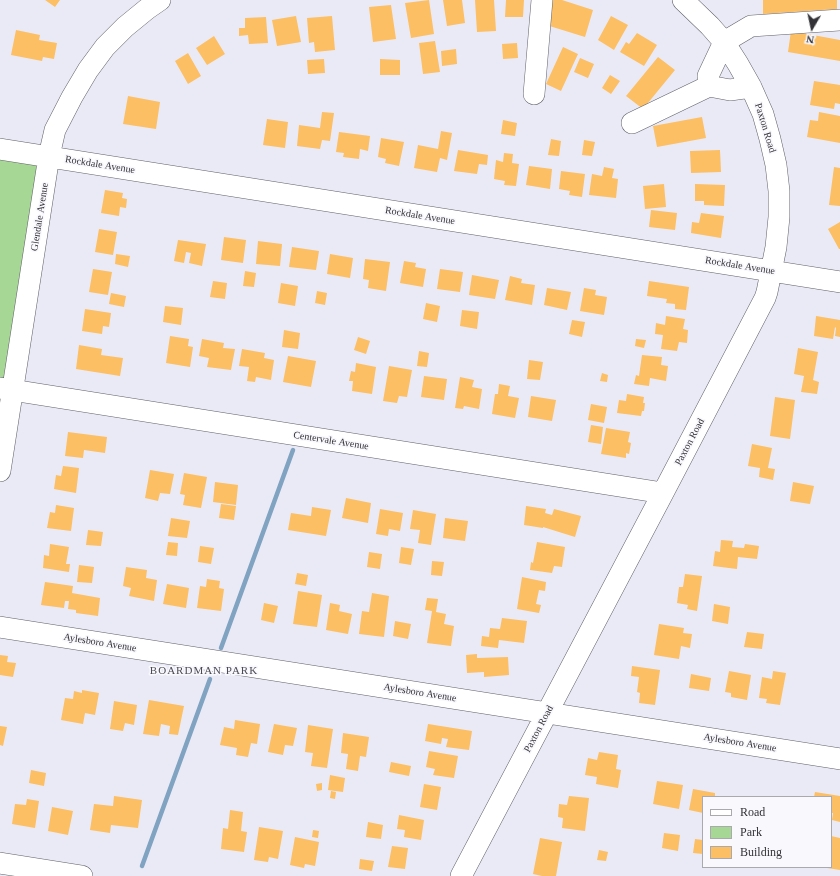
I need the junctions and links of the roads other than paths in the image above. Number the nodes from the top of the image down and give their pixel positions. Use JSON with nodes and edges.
{"nodes":[{"id":1,"x":160,"y":0,"type":"edge"},
{"id":2,"x":542,"y":0,"type":"edge"},
{"id":3,"x":683,"y":0,"type":"edge"},
{"id":4,"x":840,"y":20,"type":"edge"},
{"id":5,"x":724,"y":42,"type":"junction"},
{"id":6,"x":709,"y":86,"type":"junction"},
{"id":7,"x":751,"y":87,"type":"junction"},
{"id":8,"x":534,"y":94,"type":"dead end"},
{"id":9,"x":632,"y":123,"type":"dead end"},
{"id":10,"x":0,"y":149,"type":"edge"},
{"id":11,"x":49,"y":156,"type":"junction"},
{"id":12,"x":771,"y":271,"type":"junction"},
{"id":13,"x":840,"y":282,"type":"edge"},
{"id":14,"x":7,"y":389,"type":"edge"},
{"id":15,"x":0,"y":471,"type":"edge"},
{"id":16,"x":663,"y":493,"type":"junction"},
{"id":17,"x":0,"y":628,"type":"edge"},
{"id":18,"x":547,"y":713,"type":"junction"},
{"id":19,"x":840,"y":759,"type":"edge"},
{"id":20,"x":0,"y":863,"type":"edge"},
{"id":21,"x":82,"y":876,"type":"edge"},
{"id":22,"x":461,"y":876,"type":"edge"}],
"edges":[{"from":1,"to":11,"type":"street","name":"Glendale Avenue"},
{"from":2,"to":8,"type":"street"},
{"from":3,"to":5,"type":"street","name":"Paxton Road"},
{"from":4,"to":5,"type":"street"},
{"from":5,"to":6,"type":"street"},
{"from":5,"to":7,"type":"street","name":"Paxton Road"},
{"from":6,"to":7,"type":"street"},
{"from":6,"to":9,"type":"street"},
{"from":7,"to":12,"type":"street","name":"Paxton Road"},
{"from":10,"to":11,"type":"street","name":"Rockdale Avenue"},
{"from":11,"to":12,"type":"street","name":"Rockdale Avenue"},
{"from":11,"to":14,"type":"street","name":"Glendale Avenue"},
{"from":12,"to":13,"type":"street","name":"Rockdale Avenue"},
{"from":12,"to":16,"type":"street","name":"Paxton Road"},
{"from":14,"to":15,"type":"street","name":"Glendale Avenue"},
{"from":14,"to":16,"type":"street","name":"Centervale Avenue"},
{"from":16,"to":18,"type":"street","name":"Paxton Road"},
{"from":17,"to":18,"type":"street","name":"Aylesboro Avenue"},
{"from":18,"to":19,"type":"street","name":"Aylesboro Avenue"},
{"from":18,"to":22,"type":"street","name":"Paxton Road"},
{"from":20,"to":21,"type":"street"}]}
